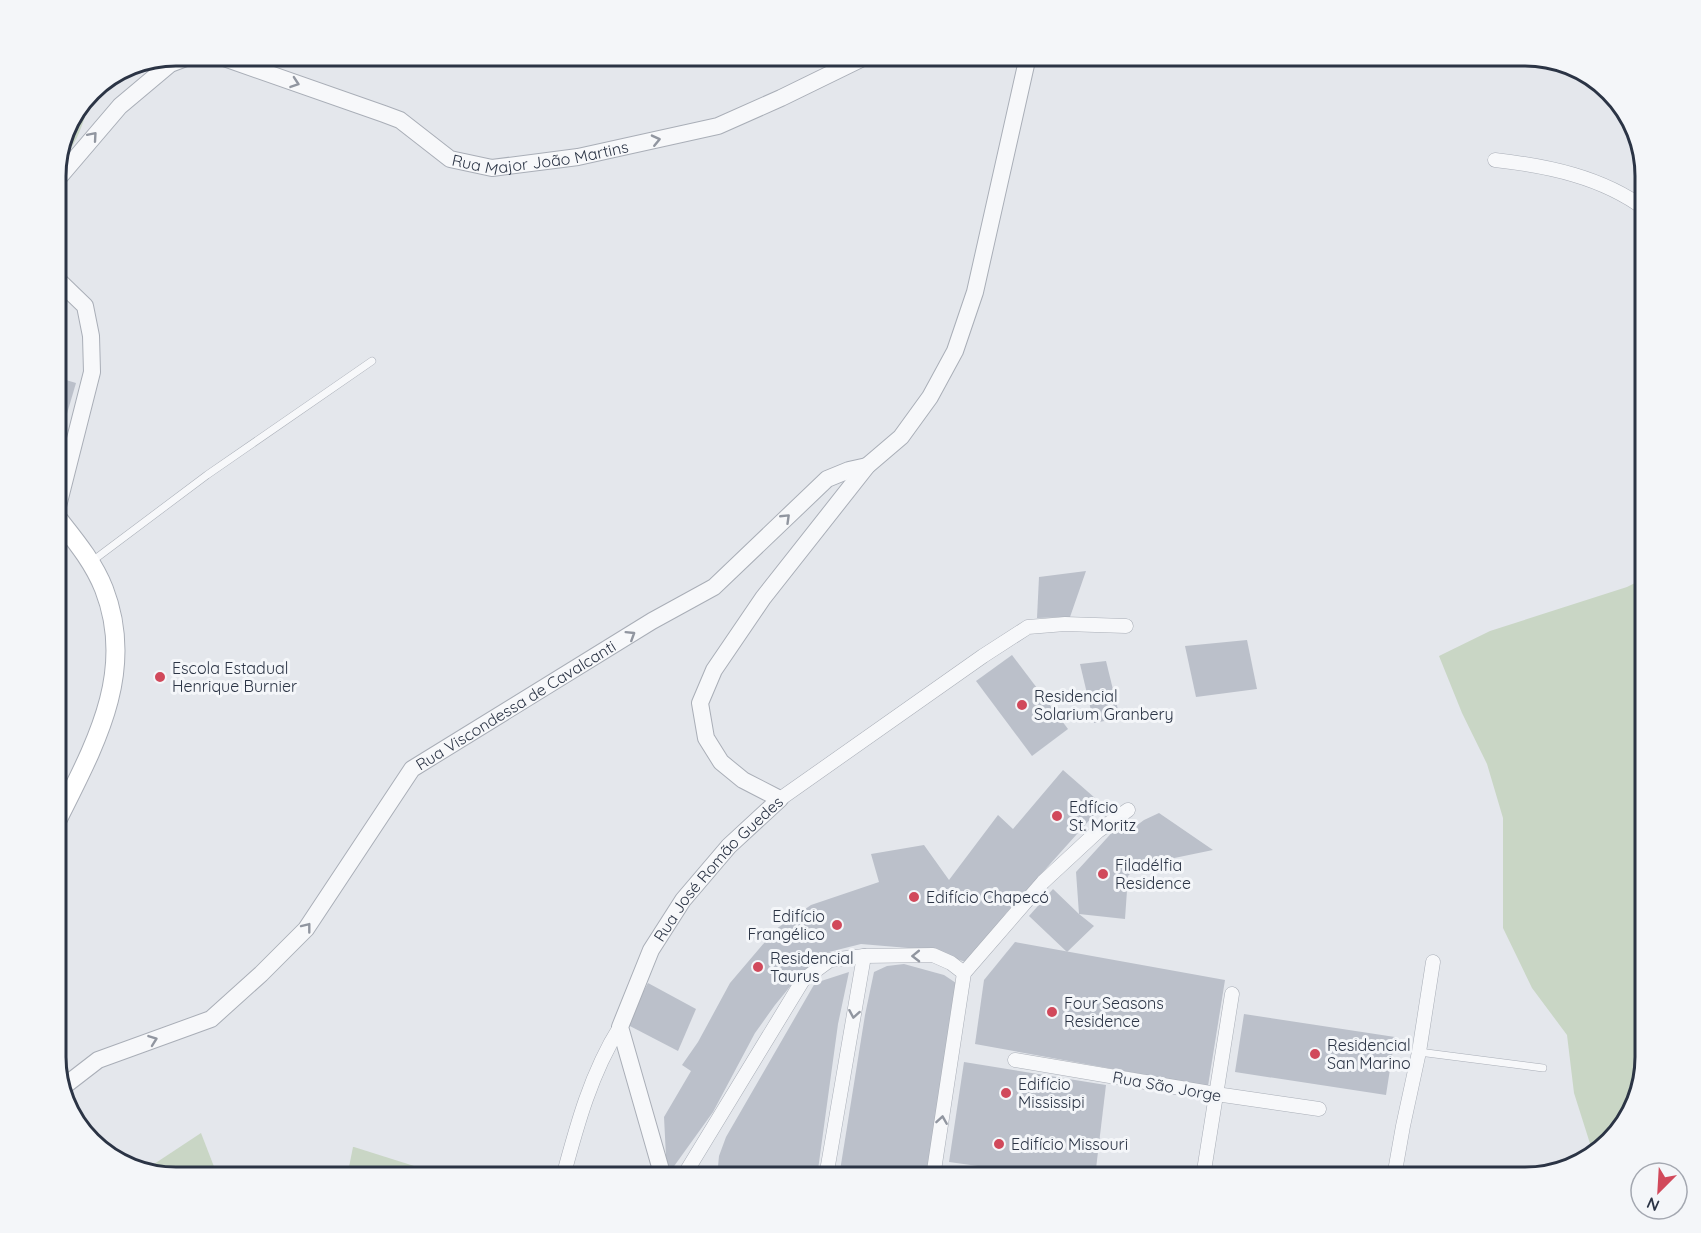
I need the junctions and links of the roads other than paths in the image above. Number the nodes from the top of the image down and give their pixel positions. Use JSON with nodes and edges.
{"nodes":[{"id":1,"x":167,"y":66,"type":"edge"},
{"id":2,"x":247,"y":66,"type":"edge"},
{"id":3,"x":847,"y":66,"type":"edge"},
{"id":4,"x":1022,"y":66,"type":"edge"},
{"id":5,"x":1495,"y":159,"type":"dead end"},
{"id":6,"x":66,"y":169,"type":"edge"},
{"id":7,"x":1635,"y":201,"type":"edge"},
{"id":8,"x":66,"y":288,"type":"edge"},
{"id":9,"x":372,"y":360,"type":"dead end"},
{"id":10,"x":867,"y":466,"type":"junction"},
{"id":11,"x":66,"y":475,"type":"edge"},
{"id":12,"x":66,"y":528,"type":"edge"},
{"id":13,"x":90,"y":562,"type":"junction"},
{"id":14,"x":1126,"y":626,"type":"dead end"},
{"id":15,"x":780,"y":799,"type":"junction"},
{"id":16,"x":66,"y":801,"type":"edge"},
{"id":17,"x":1128,"y":810,"type":"dead end"},
{"id":18,"x":864,"y":956,"type":"junction"},
{"id":19,"x":1433,"y":962,"type":"dead end"},
{"id":20,"x":964,"y":973,"type":"junction"},
{"id":21,"x":1232,"y":994,"type":"dead end"},
{"id":22,"x":620,"y":1027,"type":"junction"},
{"id":23,"x":1419,"y":1052,"type":"junction"},
{"id":24,"x":1015,"y":1060,"type":"dead end"},
{"id":25,"x":1543,"y":1068,"type":"dead end"},
{"id":26,"x":70,"y":1083,"type":"edge"},
{"id":27,"x":1216,"y":1094,"type":"junction"},
{"id":28,"x":1319,"y":1109,"type":"dead end"},
{"id":29,"x":566,"y":1167,"type":"edge"},
{"id":30,"x":660,"y":1167,"type":"edge"},
{"id":31,"x":690,"y":1167,"type":"edge"},
{"id":32,"x":828,"y":1167,"type":"edge"},
{"id":33,"x":935,"y":1167,"type":"edge"},
{"id":34,"x":1205,"y":1167,"type":"edge"},
{"id":35,"x":1396,"y":1167,"type":"edge"}],
"edges":[{"from":6,"to":1,"type":"street","name":"Rua Major João Martins","one_way":true},
{"from":2,"to":3,"type":"street","name":"Rua Major João Martins","one_way":true},
{"from":4,"to":10,"type":"street"},
{"from":5,"to":7,"type":"street"},
{"from":8,"to":11,"type":"street"},
{"from":9,"to":13,"type":"lane"},
{"from":10,"to":15,"type":"street"},
{"from":26,"to":10,"type":"street","name":"Rua Viscondessa de Cavalcanti","one_way":true},
{"from":12,"to":13,"type":"main road"},
{"from":13,"to":16,"type":"main road"},
{"from":14,"to":15,"type":"street","name":"Rua José Romão Guedes"},
{"from":15,"to":22,"type":"street","name":"Rua José Romão Guedes"},
{"from":17,"to":20,"type":"street"},
{"from":20,"to":18,"type":"street","one_way":true},
{"from":18,"to":31,"type":"street"},
{"from":18,"to":32,"type":"street","one_way":true},
{"from":19,"to":23,"type":"street"},
{"from":33,"to":20,"type":"street","one_way":true},
{"from":21,"to":27,"type":"street"},
{"from":22,"to":29,"type":"street","name":"Rua José Romão Guedes"},
{"from":22,"to":30,"type":"street"},
{"from":23,"to":25,"type":"lane"},
{"from":23,"to":35,"type":"street"},
{"from":24,"to":27,"type":"street","name":"Rua São Jorge"},
{"from":27,"to":28,"type":"street","name":"Rua São Jorge"},
{"from":27,"to":34,"type":"street"}]}
